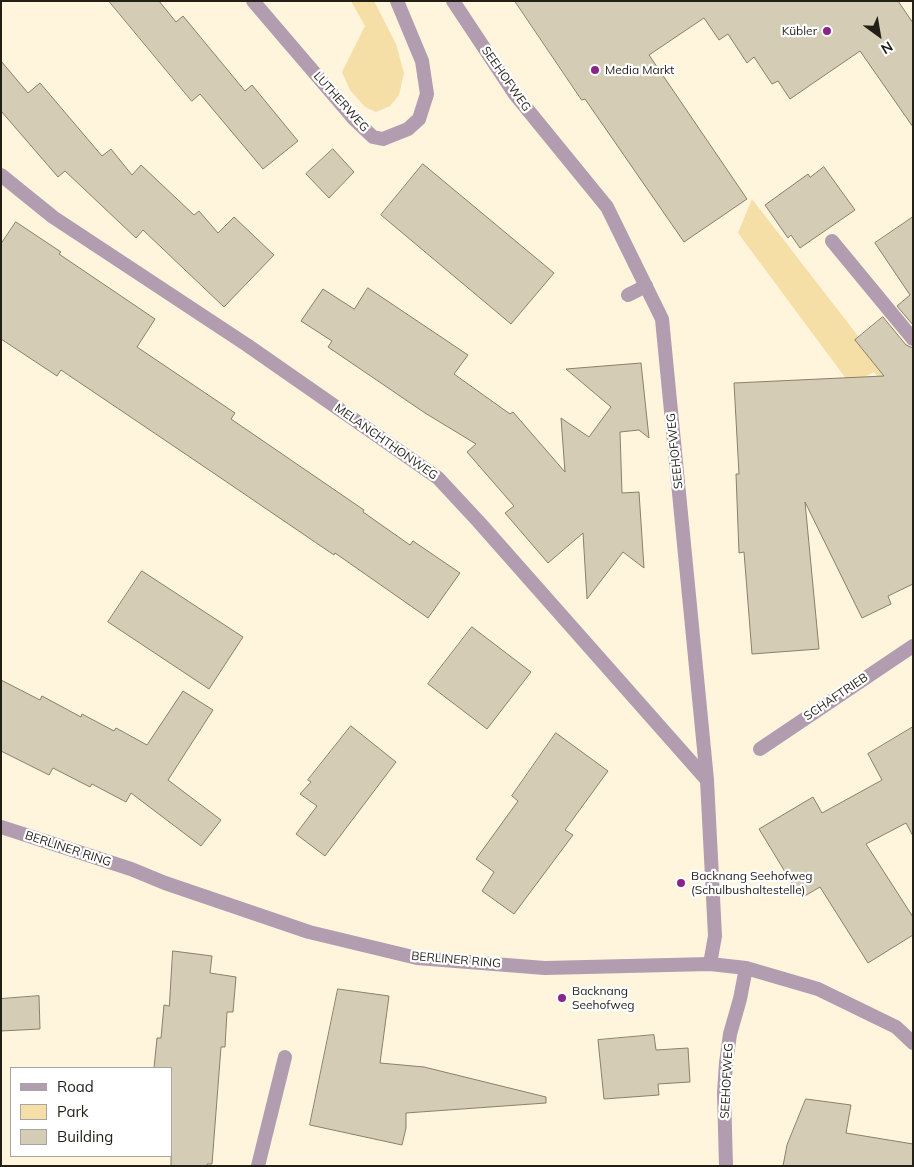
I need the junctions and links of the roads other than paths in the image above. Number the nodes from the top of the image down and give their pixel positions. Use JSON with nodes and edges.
{"nodes":[{"id":1,"x":253,"y":1,"type":"edge"},
{"id":2,"x":397,"y":1,"type":"edge"},
{"id":3,"x":453,"y":1,"type":"edge"},
{"id":4,"x":1,"y":175,"type":"edge"},
{"id":5,"x":832,"y":241,"type":"dead end"},
{"id":6,"x":646,"y":286,"type":"junction"},
{"id":7,"x":628,"y":295,"type":"dead end"},
{"id":8,"x":913,"y":339,"type":"edge"},
{"id":9,"x":913,"y":646,"type":"edge"},
{"id":10,"x":760,"y":749,"type":"dead end"},
{"id":11,"x":707,"y":780,"type":"junction"},
{"id":12,"x":1,"y":827,"type":"edge"},
{"id":13,"x":710,"y":964,"type":"junction"},
{"id":14,"x":746,"y":968,"type":"junction"},
{"id":15,"x":913,"y":1043,"type":"edge"},
{"id":16,"x":285,"y":1057,"type":"dead end"},
{"id":17,"x":258,"y":1166,"type":"edge"},
{"id":18,"x":726,"y":1166,"type":"edge"}],
"edges":[{"from":1,"to":2,"type":"street","name":"LUTHERWEG"},
{"from":3,"to":6,"type":"street","name":"SEEHOFWEG"},
{"from":4,"to":11,"type":"street","name":"MELANCHTHONWEG"},
{"from":5,"to":8,"type":"street"},
{"from":6,"to":7,"type":"street"},
{"from":6,"to":11,"type":"street","name":"SEEHOFWEG"},
{"from":9,"to":10,"type":"street","name":"SCHAFTRIEB"},
{"from":11,"to":13,"type":"street","name":"SEEHOFWEG"},
{"from":12,"to":13,"type":"street","name":"BERLINER RING"},
{"from":13,"to":14,"type":"street","name":"BERLINER RING"},
{"from":14,"to":15,"type":"street","name":"BERLINER RING"},
{"from":14,"to":18,"type":"street","name":"SEEHOFWEG"},
{"from":16,"to":17,"type":"street"}]}
